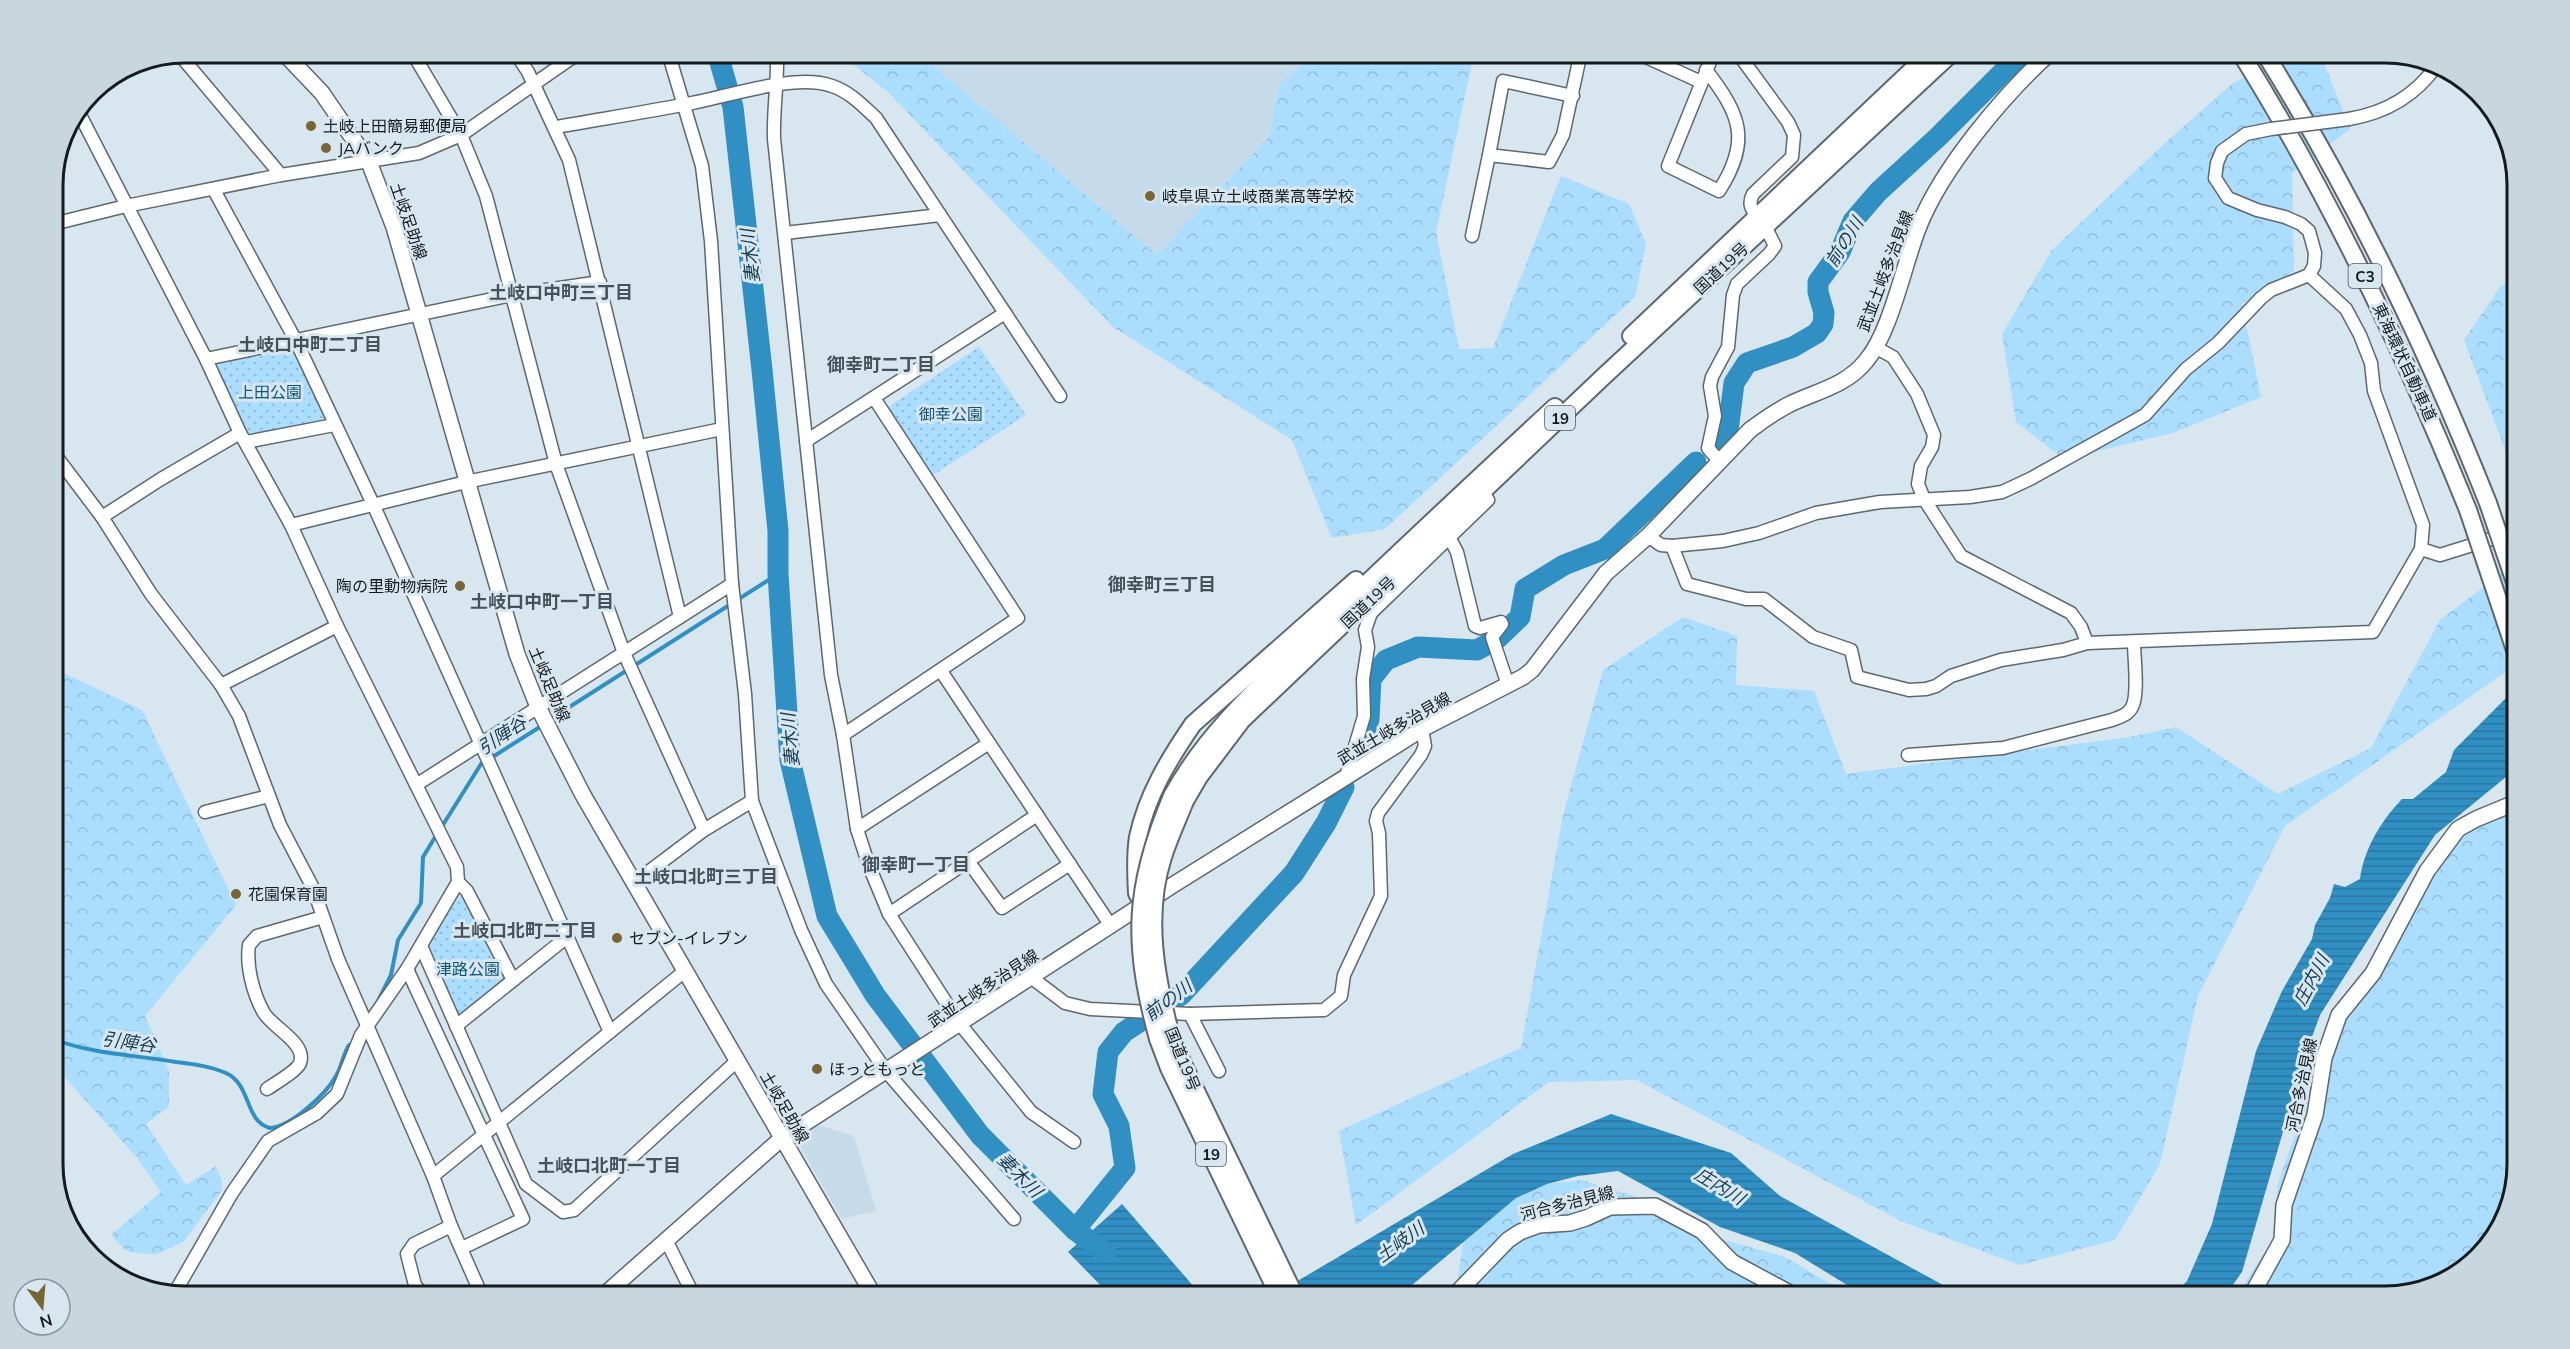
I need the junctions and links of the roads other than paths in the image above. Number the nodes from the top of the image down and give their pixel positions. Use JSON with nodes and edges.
{"nodes":[{"id":1,"x":187,"y":63,"type":"edge"},
{"id":2,"x":293,"y":63,"type":"edge"},
{"id":3,"x":420,"y":63,"type":"edge"},
{"id":4,"x":522,"y":63,"type":"edge"},
{"id":5,"x":564,"y":63,"type":"edge"},
{"id":6,"x":672,"y":63,"type":"edge"},
{"id":7,"x":775,"y":63,"type":"edge"},
{"id":8,"x":1579,"y":63,"type":"edge"},
{"id":9,"x":1667,"y":63,"type":"edge"},
{"id":10,"x":1709,"y":63,"type":"edge"},
{"id":11,"x":1745,"y":63,"type":"edge"},
{"id":12,"x":1920,"y":63,"type":"edge"},
{"id":13,"x":1941,"y":63,"type":"edge"},
{"id":14,"x":2038,"y":63,"type":"edge"},
{"id":15,"x":2246,"y":63,"type":"edge"},
{"id":16,"x":2271,"y":63,"type":"edge"},
{"id":17,"x":2430,"y":72,"type":"edge"},
{"id":18,"x":1704,"y":76,"type":"junction"},
{"id":19,"x":534,"y":84,"type":"junction"},
{"id":20,"x":772,"y":86,"type":"junction"},
{"id":21,"x":1573,"y":96,"type":"junction"},
{"id":22,"x":688,"y":104,"type":"junction"},
{"id":23,"x":82,"y":119,"type":"edge"},
{"id":24,"x":556,"y":127,"type":"junction"},
{"id":25,"x":461,"y":135,"type":"junction"},
{"id":26,"x":1490,"y":154,"type":"junction"},
{"id":27,"x":369,"y":162,"type":"junction"},
{"id":28,"x":281,"y":175,"type":"junction"},
{"id":29,"x":214,"y":190,"type":"junction"},
{"id":30,"x":126,"y":207,"type":"junction"},
{"id":31,"x":940,"y":215,"type":"junction"},
{"id":32,"x":63,"y":222,"type":"edge"},
{"id":33,"x":1762,"y":222,"type":"junction"},
{"id":34,"x":785,"y":233,"type":"junction"},
{"id":35,"x":1472,"y":236,"type":"dead end"},
{"id":36,"x":2308,"y":275,"type":"junction"},
{"id":37,"x":600,"y":282,"type":"junction"},
{"id":38,"x":512,"y":295,"type":"junction"},
{"id":39,"x":1005,"y":313,"type":"junction"},
{"id":40,"x":418,"y":314,"type":"junction"},
{"id":41,"x":296,"y":341,"type":"junction"},
{"id":42,"x":1875,"y":347,"type":"junction"},
{"id":43,"x":206,"y":359,"type":"junction"},
{"id":44,"x":1060,"y":396,"type":"dead end"},
{"id":45,"x":874,"y":398,"type":"junction"},
{"id":46,"x":334,"y":425,"type":"junction"},
{"id":47,"x":722,"y":429,"type":"junction"},
{"id":48,"x":243,"y":438,"type":"junction"},
{"id":49,"x":806,"y":441,"type":"junction"},
{"id":50,"x":640,"y":446,"type":"junction"},
{"id":51,"x":1720,"y":462,"type":"junction"},
{"id":52,"x":556,"y":464,"type":"junction"},
{"id":53,"x":63,"y":465,"type":"edge"},
{"id":54,"x":466,"y":482,"type":"junction"},
{"id":55,"x":1483,"y":492,"type":"junction"},
{"id":56,"x":1924,"y":499,"type":"junction"},
{"id":57,"x":373,"y":504,"type":"junction"},
{"id":58,"x":102,"y":517,"type":"junction"},
{"id":59,"x":291,"y":525,"type":"junction"},
{"id":60,"x":2507,"y":534,"type":"edge"},
{"id":61,"x":1648,"y":536,"type":"junction"},
{"id":62,"x":1450,"y":539,"type":"junction"},
{"id":63,"x":1672,"y":546,"type":"junction"},
{"id":64,"x":2421,"y":549,"type":"junction"},
{"id":65,"x":1395,"y":555,"type":"junction"},
{"id":66,"x":2507,"y":559,"type":"edge"},
{"id":67,"x":732,"y":584,"type":"junction"},
{"id":68,"x":680,"y":617,"type":"junction"},
{"id":69,"x":337,"y":626,"type":"junction"},
{"id":70,"x":2507,"y":626,"type":"edge"},
{"id":71,"x":2087,"y":643,"type":"junction"},
{"id":72,"x":2134,"y":643,"type":"junction"},
{"id":73,"x":624,"y":653,"type":"junction"},
{"id":74,"x":941,"y":671,"type":"junction"},
{"id":75,"x":221,"y":685,"type":"junction"},
{"id":76,"x":1508,"y":685,"type":"junction"},
{"id":77,"x":538,"y":707,"type":"junction"},
{"id":78,"x":1422,"y":729,"type":"junction"},
{"id":79,"x":843,"y":735,"type":"junction"},
{"id":80,"x":482,"y":743,"type":"junction"},
{"id":81,"x":989,"y":743,"type":"junction"},
{"id":82,"x":1908,"y":755,"type":"dead end"},
{"id":83,"x":1346,"y":777,"type":"junction"},
{"id":84,"x":416,"y":785,"type":"junction"},
{"id":85,"x":269,"y":796,"type":"junction"},
{"id":86,"x":1179,"y":798,"type":"junction"},
{"id":87,"x":752,"y":801,"type":"junction"},
{"id":88,"x":2507,"y":806,"type":"edge"},
{"id":89,"x":205,"y":812,"type":"dead end"},
{"id":90,"x":1037,"y":815,"type":"junction"},
{"id":91,"x":857,"y":829,"type":"junction"},
{"id":92,"x":704,"y":830,"type":"junction"},
{"id":93,"x":968,"y":861,"type":"junction"},
{"id":94,"x":1070,"y":864,"type":"junction"},
{"id":95,"x":458,"y":882,"type":"junction"},
{"id":96,"x":635,"y":882,"type":"junction"},
{"id":97,"x":1143,"y":905,"type":"junction"},
{"id":98,"x":889,"y":914,"type":"junction"},
{"id":99,"x":323,"y":917,"type":"junction"},
{"id":100,"x":1111,"y":926,"type":"junction"},
{"id":101,"x":567,"y":937,"type":"junction"},
{"id":102,"x":421,"y":946,"type":"junction"},
{"id":103,"x":407,"y":969,"type":"junction"},
{"id":104,"x":686,"y":970,"type":"junction"},
{"id":105,"x":1032,"y":978,"type":"junction"},
{"id":106,"x":513,"y":980,"type":"junction"},
{"id":107,"x":1190,"y":1014,"type":"junction"},
{"id":108,"x":456,"y":1026,"type":"junction"},
{"id":109,"x":957,"y":1026,"type":"junction"},
{"id":110,"x":368,"y":1028,"type":"junction"},
{"id":111,"x":610,"y":1032,"type":"junction"},
{"id":112,"x":738,"y":1060,"type":"junction"},
{"id":113,"x":888,"y":1069,"type":"junction"},
{"id":114,"x":1219,"y":1071,"type":"dead end"},
{"id":115,"x":267,"y":1089,"type":"dead end"},
{"id":116,"x":500,"y":1123,"type":"junction"},
{"id":117,"x":484,"y":1137,"type":"junction"},
{"id":118,"x":782,"y":1138,"type":"junction"},
{"id":119,"x":1074,"y":1142,"type":"dead end"},
{"id":120,"x":433,"y":1176,"type":"junction"},
{"id":121,"x":1014,"y":1219,"type":"dead end"},
{"id":122,"x":452,"y":1226,"type":"junction"},
{"id":123,"x":666,"y":1240,"type":"junction"},
{"id":124,"x":462,"y":1248,"type":"junction"},
{"id":125,"x":1272,"y":1264,"type":"junction"},
{"id":126,"x":178,"y":1286,"type":"edge"},
{"id":127,"x":417,"y":1286,"type":"edge"},
{"id":128,"x":478,"y":1286,"type":"edge"},
{"id":129,"x":614,"y":1286,"type":"edge"},
{"id":130,"x":689,"y":1286,"type":"edge"},
{"id":131,"x":868,"y":1286,"type":"edge"},
{"id":132,"x":1277,"y":1286,"type":"edge"},
{"id":133,"x":1288,"y":1286,"type":"edge"},
{"id":134,"x":1464,"y":1286,"type":"edge"},
{"id":135,"x":1776,"y":1286,"type":"edge"},
{"id":136,"x":2257,"y":1286,"type":"edge"}],
"edges":[{"from":1,"to":28,"type":"street"},
{"from":2,"to":27,"type":"main road","name":"土岐足助線"},
{"from":3,"to":25,"type":"street"},
{"from":4,"to":19,"type":"street"},
{"from":5,"to":19,"type":"street"},
{"from":6,"to":22,"type":"street"},
{"from":7,"to":20,"type":"street"},
{"from":8,"to":21,"type":"street"},
{"from":9,"to":18,"type":"street"},
{"from":10,"to":18,"type":"street"},
{"from":11,"to":33,"type":"street"},
{"from":12,"to":33,"type":"highway","name":"国道19号","number":"19"},
{"from":13,"to":33,"type":"highway","name":"国道19号","number":"19"},
{"from":14,"to":42,"type":"main road","name":"武並土岐多治見線"},
{"from":15,"to":70,"type":"highway","name":"東海環状自動車道","number":"C3","bridge":true},
{"from":16,"to":66,"type":"highway","name":"東海環状自動車道","number":"C3","bridge":true},
{"from":17,"to":36,"type":"street","bridge":true},
{"from":18,"to":18,"type":"street"},
{"from":19,"to":24,"type":"street"},
{"from":19,"to":25,"type":"street"},
{"from":20,"to":22,"type":"street"},
{"from":20,"to":31,"type":"street"},
{"from":20,"to":34,"type":"street"},
{"from":21,"to":26,"type":"street"},
{"from":21,"to":26,"type":"street"},
{"from":22,"to":24,"type":"street"},
{"from":22,"to":47,"type":"street"},
{"from":23,"to":30,"type":"street"},
{"from":24,"to":37,"type":"street"},
{"from":25,"to":27,"type":"street"},
{"from":25,"to":38,"type":"street"},
{"from":26,"to":35,"type":"street"},
{"from":27,"to":28,"type":"street"},
{"from":27,"to":40,"type":"main road","name":"土岐足助線"},
{"from":28,"to":29,"type":"street"},
{"from":29,"to":30,"type":"street"},
{"from":29,"to":41,"type":"street"},
{"from":30,"to":32,"type":"street"},
{"from":30,"to":43,"type":"street"},
{"from":31,"to":34,"type":"street"},
{"from":31,"to":39,"type":"street"},
{"from":33,"to":51,"type":"street"},
{"from":33,"to":55,"type":"highway","name":"国道19号","number":"19"},
{"from":33,"to":65,"type":"highway","name":"国道19号","number":"19"},
{"from":34,"to":49,"type":"street"},
{"from":36,"to":56,"type":"street"},
{"from":36,"to":64,"type":"street"},
{"from":37,"to":38,"type":"street"},
{"from":37,"to":50,"type":"street"},
{"from":38,"to":40,"type":"street"},
{"from":38,"to":52,"type":"street"},
{"from":39,"to":44,"type":"street"},
{"from":39,"to":45,"type":"street"},
{"from":40,"to":41,"type":"street"},
{"from":40,"to":54,"type":"main road","name":"土岐足助線"},
{"from":41,"to":43,"type":"street"},
{"from":41,"to":46,"type":"street"},
{"from":42,"to":51,"type":"main road","name":"武並土岐多治見線"},
{"from":42,"to":56,"type":"street"},
{"from":43,"to":48,"type":"street"},
{"from":45,"to":49,"type":"street"},
{"from":45,"to":74,"type":"street"},
{"from":46,"to":48,"type":"street"},
{"from":46,"to":57,"type":"street"},
{"from":47,"to":50,"type":"street"},
{"from":47,"to":67,"type":"street"},
{"from":48,"to":58,"type":"street"},
{"from":48,"to":59,"type":"street"},
{"from":49,"to":79,"type":"street"},
{"from":50,"to":52,"type":"street"},
{"from":50,"to":68,"type":"street"},
{"from":51,"to":61,"type":"main road","name":"武並土岐多治見線"},
{"from":52,"to":54,"type":"street"},
{"from":52,"to":73,"type":"street"},
{"from":53,"to":58,"type":"street"},
{"from":54,"to":57,"type":"street"},
{"from":54,"to":77,"type":"main road","name":"土岐足助線"},
{"from":55,"to":62,"type":"street"},
{"from":55,"to":86,"type":"highway","name":"国道19号","number":"19"},
{"from":56,"to":63,"type":"street"},
{"from":56,"to":71,"type":"street"},
{"from":57,"to":59,"type":"street"},
{"from":57,"to":80,"type":"street"},
{"from":58,"to":75,"type":"street"},
{"from":59,"to":69,"type":"street"},
{"from":60,"to":64,"type":"street"},
{"from":61,"to":63,"type":"street"},
{"from":61,"to":76,"type":"main road","name":"武並土岐多治見線"},
{"from":62,"to":76,"type":"street"},
{"from":62,"to":83,"type":"street"},
{"from":63,"to":71,"type":"street"},
{"from":64,"to":72,"type":"street"},
{"from":65,"to":86,"type":"highway","name":"国道19号","number":"19"},
{"from":65,"to":97,"type":"highway"},
{"from":67,"to":68,"type":"street"},
{"from":67,"to":87,"type":"street"},
{"from":68,"to":73,"type":"street"},
{"from":69,"to":75,"type":"street"},
{"from":69,"to":84,"type":"street"},
{"from":71,"to":72,"type":"street"},
{"from":72,"to":82,"type":"street"},
{"from":73,"to":77,"type":"street"},
{"from":73,"to":92,"type":"street"},
{"from":74,"to":79,"type":"street"},
{"from":74,"to":81,"type":"street"},
{"from":75,"to":85,"type":"street"},
{"from":76,"to":78,"type":"main road","name":"武並土岐多治見線"},
{"from":77,"to":80,"type":"street"},
{"from":77,"to":96,"type":"main road","name":"土岐足助線"},
{"from":78,"to":83,"type":"main road","name":"武並土岐多治見線"},
{"from":78,"to":107,"type":"street"},
{"from":79,"to":91,"type":"street"},
{"from":80,"to":84,"type":"street"},
{"from":80,"to":101,"type":"street"},
{"from":81,"to":90,"type":"street"},
{"from":81,"to":91,"type":"street"},
{"from":83,"to":97,"type":"main road","name":"武並土岐多治見線"},
{"from":84,"to":95,"type":"street"},
{"from":85,"to":89,"type":"street"},
{"from":85,"to":99,"type":"street"},
{"from":86,"to":125,"type":"highway","name":"国道19号","number":"19","bridge":true},
{"from":87,"to":92,"type":"street"},
{"from":87,"to":113,"type":"street"},
{"from":88,"to":136,"type":"main road","name":"河合多治見線"},
{"from":90,"to":93,"type":"street"},
{"from":90,"to":94,"type":"street"},
{"from":91,"to":98,"type":"street"},
{"from":92,"to":96,"type":"street"},
{"from":93,"to":94,"type":"street"},
{"from":93,"to":98,"type":"street"},
{"from":94,"to":100,"type":"street"},
{"from":95,"to":102,"type":"street"},
{"from":95,"to":106,"type":"street"},
{"from":96,"to":104,"type":"main road","name":"土岐足助線"},
{"from":97,"to":100,"type":"main road","name":"武並土岐多治見線"},
{"from":98,"to":109,"type":"street"},
{"from":99,"to":110,"type":"street"},
{"from":99,"to":115,"type":"street"},
{"from":100,"to":105,"type":"main road","name":"武並土岐多治見線"},
{"from":101,"to":106,"type":"street"},
{"from":101,"to":111,"type":"street"},
{"from":102,"to":103,"type":"street"},
{"from":102,"to":108,"type":"street"},
{"from":103,"to":110,"type":"street"},
{"from":103,"to":117,"type":"street"},
{"from":104,"to":111,"type":"street"},
{"from":104,"to":112,"type":"main road","name":"土岐足助線"},
{"from":105,"to":107,"type":"street"},
{"from":105,"to":109,"type":"main road","name":"武並土岐多治見線"},
{"from":106,"to":108,"type":"street"},
{"from":107,"to":114,"type":"street"},
{"from":108,"to":116,"type":"street"},
{"from":109,"to":113,"type":"main road","name":"武並土岐多治見線"},
{"from":109,"to":119,"type":"street"},
{"from":110,"to":120,"type":"street"},
{"from":110,"to":126,"type":"street"},
{"from":111,"to":116,"type":"street"},
{"from":112,"to":116,"type":"street"},
{"from":112,"to":118,"type":"main road","name":"土岐足助線"},
{"from":113,"to":118,"type":"main road","name":"武並土岐多治見線"},
{"from":113,"to":121,"type":"street"},
{"from":116,"to":117,"type":"street"},
{"from":117,"to":120,"type":"street"},
{"from":117,"to":124,"type":"street"},
{"from":118,"to":123,"type":"main road","name":"武並土岐多治見線"},
{"from":118,"to":131,"type":"main road","name":"土岐足助線"},
{"from":120,"to":122,"type":"street"},
{"from":122,"to":124,"type":"street"},
{"from":122,"to":127,"type":"street"},
{"from":123,"to":129,"type":"main road","name":"武並土岐多治見線"},
{"from":123,"to":130,"type":"street"},
{"from":124,"to":128,"type":"street"},
{"from":125,"to":132,"type":"highway","name":"国道19号","number":"19"},
{"from":125,"to":133,"type":"highway","name":"国道19号","number":"19"},
{"from":134,"to":135,"type":"main road","name":"河合多治見線"}]}
